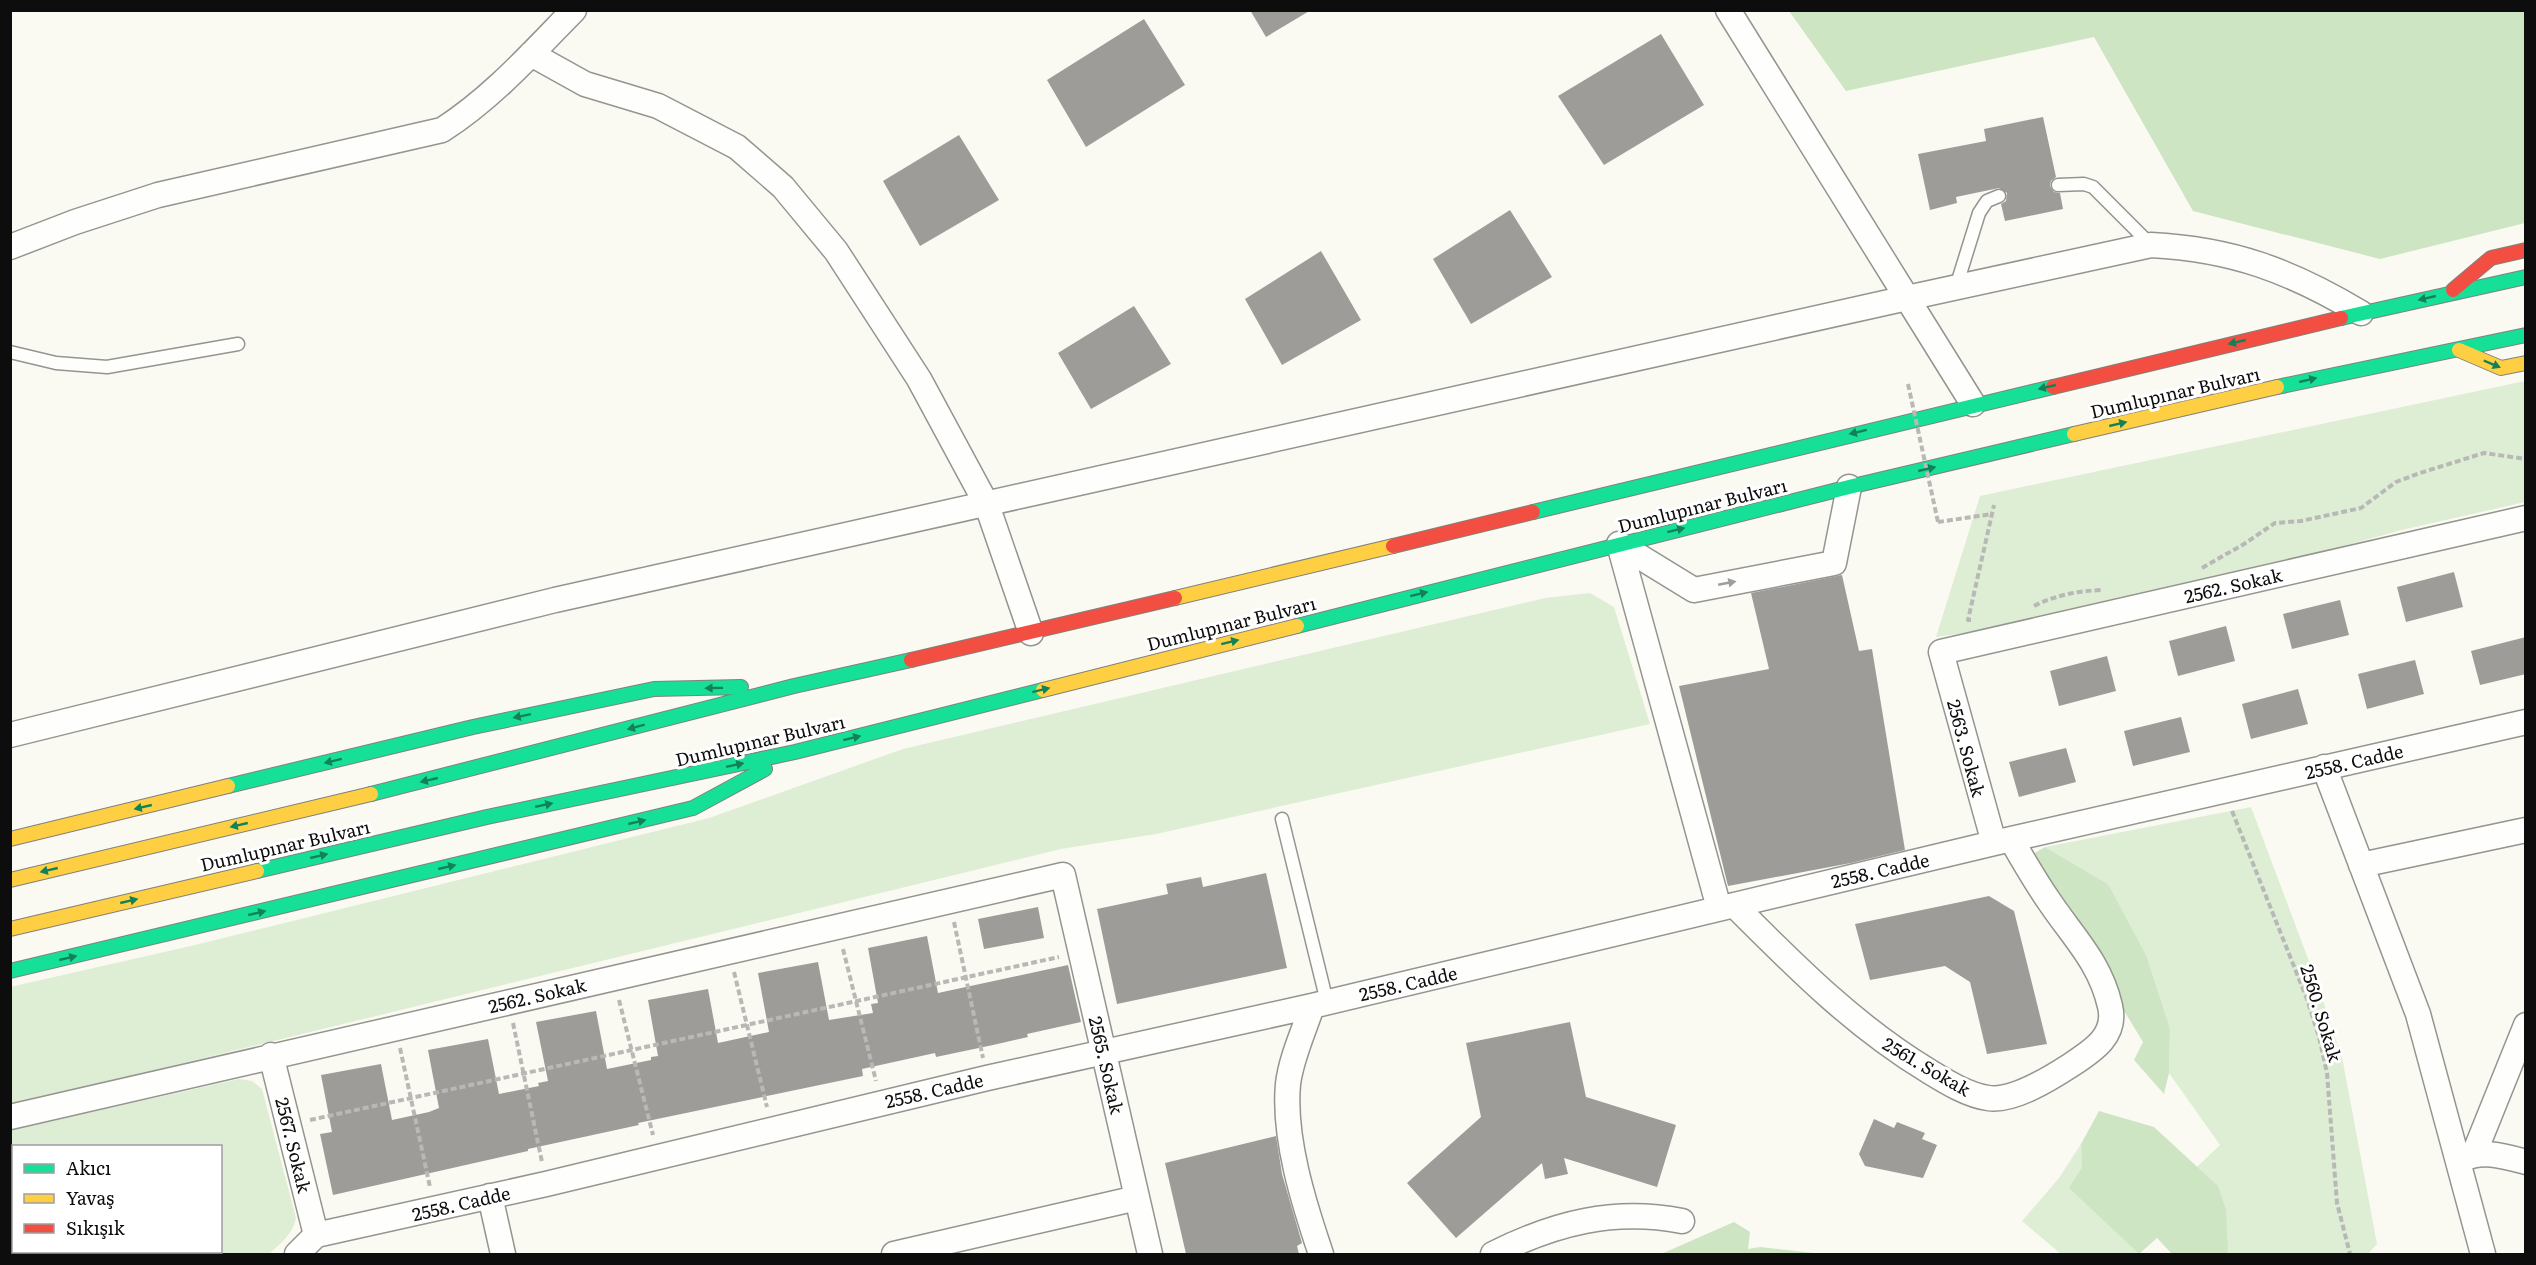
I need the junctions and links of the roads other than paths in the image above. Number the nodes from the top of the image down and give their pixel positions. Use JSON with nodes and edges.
{"nodes":[{"id":1,"x":574,"y":10,"type":"edge"},
{"id":2,"x":1728,"y":10,"type":"edge"},
{"id":3,"x":531,"y":54,"type":"junction"},
{"id":4,"x":2058,"y":185,"type":"dead end"},
{"id":5,"x":1999,"y":196,"type":"dead end"},
{"id":6,"x":2151,"y":245,"type":"junction"},
{"id":7,"x":10,"y":247,"type":"edge"},
{"id":8,"x":2526,"y":250,"type":"edge"},
{"id":9,"x":2526,"y":277,"type":"edge"},
{"id":10,"x":1956,"y":287,"type":"junction"},
{"id":11,"x":2451,"y":292,"type":"junction"},
{"id":12,"x":1907,"y":298,"type":"junction"},
{"id":13,"x":2361,"y":313,"type":"junction"},
{"id":14,"x":2526,"y":335,"type":"edge"},
{"id":15,"x":238,"y":344,"type":"dead end"},
{"id":16,"x":2459,"y":350,"type":"junction"},
{"id":17,"x":10,"y":352,"type":"edge"},
{"id":18,"x":2526,"y":363,"type":"edge"},
{"id":19,"x":1973,"y":404,"type":"junction"},
{"id":20,"x":1849,"y":487,"type":"junction"},
{"id":21,"x":987,"y":505,"type":"junction"},
{"id":22,"x":2526,"y":518,"type":"edge"},
{"id":23,"x":1620,"y":544,"type":"junction"},
{"id":24,"x":1031,"y":633,"type":"junction"},
{"id":25,"x":1941,"y":652,"type":"joint"},
{"id":26,"x":794,"y":686,"type":"junction"},
{"id":27,"x":2526,"y":722,"type":"edge"},
{"id":28,"x":10,"y":735,"type":"edge"},
{"id":29,"x":795,"y":752,"type":"junction"},
{"id":30,"x":2324,"y":767,"type":"junction"},
{"id":31,"x":1282,"y":819,"type":"dead end"},
{"id":32,"x":2526,"y":830,"type":"edge"},
{"id":33,"x":10,"y":839,"type":"edge"},
{"id":34,"x":2002,"y":841,"type":"junction"},
{"id":35,"x":2361,"y":865,"type":"junction"},
{"id":36,"x":1064,"y":875,"type":"joint"},
{"id":37,"x":10,"y":880,"type":"edge"},
{"id":38,"x":1727,"y":907,"type":"junction"},
{"id":39,"x":10,"y":929,"type":"edge"},
{"id":40,"x":10,"y":971,"type":"edge"},
{"id":41,"x":1320,"y":1004,"type":"junction"},
{"id":42,"x":2526,"y":1025,"type":"edge"},
{"id":43,"x":1104,"y":1053,"type":"junction"},
{"id":44,"x":271,"y":1055,"type":"junction"},
{"id":45,"x":10,"y":1117,"type":"edge"},
{"id":46,"x":2466,"y":1157,"type":"junction"},
{"id":47,"x":2526,"y":1162,"type":"edge"},
{"id":48,"x":490,"y":1196,"type":"junction"},
{"id":49,"x":1137,"y":1198,"type":"junction"},
{"id":50,"x":1682,"y":1221,"type":"dead end"},
{"id":51,"x":316,"y":1235,"type":"junction"},
{"id":52,"x":1144,"y":1253,"type":"edge"},
{"id":53,"x":297,"y":1254,"type":"edge"},
{"id":54,"x":503,"y":1254,"type":"edge"},
{"id":55,"x":894,"y":1254,"type":"edge"},
{"id":56,"x":1321,"y":1254,"type":"edge"},
{"id":57,"x":1493,"y":1254,"type":"edge"},
{"id":58,"x":2483,"y":1254,"type":"edge"}],
"edges":[{"from":1,"to":3,"type":"street"},
{"from":2,"to":12,"type":"street"},
{"from":3,"to":7,"type":"street"},
{"from":3,"to":21,"type":"street"},
{"from":4,"to":6,"type":"lane"},
{"from":5,"to":10,"type":"lane"},
{"from":6,"to":10,"type":"street"},
{"from":6,"to":13,"type":"street"},
{"from":8,"to":11,"type":"highway","name":"Dumlupınar Bulvarı"},
{"from":9,"to":11,"type":"highway","name":"Dumlupınar Bulvarı"},
{"from":10,"to":12,"type":"street"},
{"from":11,"to":13,"type":"highway","name":"Dumlupınar Bulvarı","one_way":true},
{"from":12,"to":19,"type":"street"},
{"from":12,"to":21,"type":"street"},
{"from":13,"to":19,"type":"highway","name":"Dumlupınar Bulvarı","one_way":true},
{"from":14,"to":16,"type":"highway","name":"Dumlupınar Bulvarı"},
{"from":15,"to":17,"type":"lane"},
{"from":16,"to":18,"type":"highway","one_way":true},
{"from":20,"to":16,"type":"highway","name":"Dumlupınar Bulvarı","one_way":true},
{"from":19,"to":24,"type":"highway","name":"Dumlupınar Bulvarı","one_way":true},
{"from":23,"to":20,"type":"highway","name":"Dumlupınar Bulvarı","one_way":true},
{"from":23,"to":20,"type":"street","one_way":true},
{"from":21,"to":24,"type":"street"},
{"from":21,"to":28,"type":"street"},
{"from":22,"to":25,"type":"street","name":"2562. Sokak"},
{"from":29,"to":23,"type":"highway","name":"Dumlupınar Bulvarı","one_way":true},
{"from":23,"to":38,"type":"street"},
{"from":24,"to":26,"type":"highway","name":"Dumlupınar Bulvarı"},
{"from":25,"to":34,"type":"street","name":"2563. Sokak"},
{"from":26,"to":33,"type":"highway","one_way":true},
{"from":26,"to":37,"type":"highway","name":"Dumlupınar Bulvarı","one_way":true},
{"from":27,"to":30,"type":"street","name":"2558. Cadde"},
{"from":39,"to":29,"type":"highway","name":"Dumlupınar Bulvarı","one_way":true},
{"from":40,"to":29,"type":"highway","one_way":true},
{"from":30,"to":34,"type":"street","name":"2558. Cadde"},
{"from":30,"to":35,"type":"street"},
{"from":31,"to":41,"type":"lane"},
{"from":32,"to":35,"type":"street"},
{"from":34,"to":38,"type":"street","name":"2558. Cadde"},
{"from":34,"to":38,"type":"street","name":"2561. Sokak"},
{"from":35,"to":46,"type":"street"},
{"from":36,"to":43,"type":"street","name":"2565. Sokak"},
{"from":36,"to":44,"type":"street","name":"2562. Sokak"},
{"from":38,"to":41,"type":"street","name":"2558. Cadde"},
{"from":41,"to":43,"type":"street","name":"2558. Cadde"},
{"from":41,"to":56,"type":"street"},
{"from":42,"to":46,"type":"street"},
{"from":43,"to":48,"type":"street","name":"2558. Cadde"},
{"from":43,"to":49,"type":"street","name":"2565. Sokak"},
{"from":44,"to":45,"type":"street","name":"2562. Sokak"},
{"from":44,"to":51,"type":"street","name":"2567. Sokak"},
{"from":46,"to":47,"type":"street"},
{"from":46,"to":58,"type":"street"},
{"from":48,"to":51,"type":"street","name":"2558. Cadde"},
{"from":48,"to":54,"type":"street"},
{"from":49,"to":52,"type":"street","name":"2565. Sokak"},
{"from":49,"to":55,"type":"street"},
{"from":50,"to":57,"type":"street"},
{"from":51,"to":53,"type":"street"}]}
